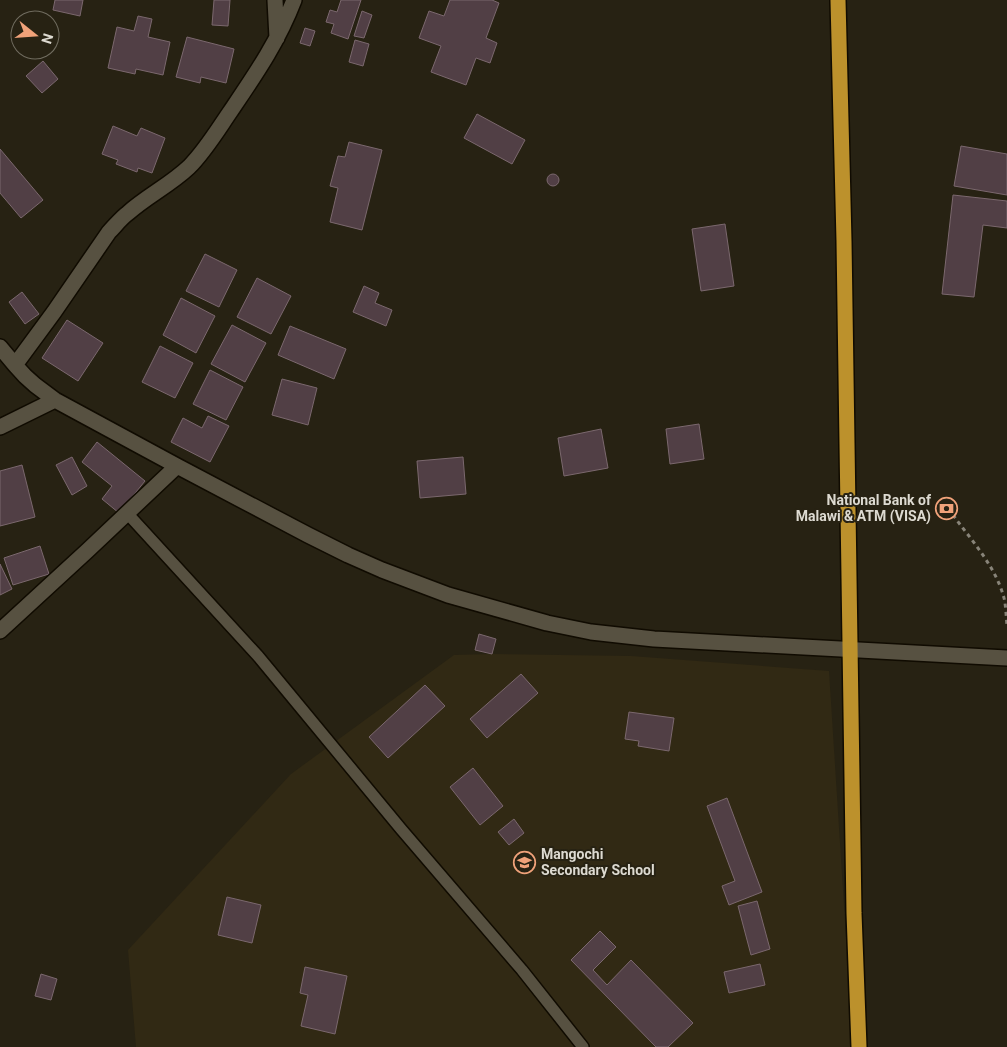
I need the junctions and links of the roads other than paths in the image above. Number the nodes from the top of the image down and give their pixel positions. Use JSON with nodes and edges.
{"nodes":[{"id":1,"x":275,"y":0,"type":"edge"},
{"id":2,"x":294,"y":0,"type":"edge"},
{"id":3,"x":838,"y":0,"type":"edge"},
{"id":4,"x":278,"y":39,"type":"junction"},
{"id":5,"x":0,"y":347,"type":"edge"},
{"id":6,"x":14,"y":365,"type":"junction"},
{"id":7,"x":55,"y":400,"type":"junction"},
{"id":8,"x":0,"y":427,"type":"edge"},
{"id":9,"x":177,"y":466,"type":"junction"},
{"id":10,"x":127,"y":513,"type":"junction"},
{"id":11,"x":0,"y":631,"type":"edge"},
{"id":12,"x":850,"y":649,"type":"junction"},
{"id":13,"x":1007,"y":658,"type":"edge"},
{"id":14,"x":583,"y":1047,"type":"edge"},
{"id":15,"x":859,"y":1047,"type":"edge"}],
"edges":[{"from":1,"to":4,"type":"street"},
{"from":2,"to":4,"type":"street"},
{"from":3,"to":12,"type":"highway"},
{"from":4,"to":6,"type":"street"},
{"from":5,"to":6,"type":"street"},
{"from":6,"to":7,"type":"street"},
{"from":7,"to":8,"type":"street"},
{"from":7,"to":9,"type":"street"},
{"from":9,"to":10,"type":"street"},
{"from":9,"to":12,"type":"street"},
{"from":10,"to":11,"type":"street"},
{"from":10,"to":14,"type":"lane"},
{"from":12,"to":13,"type":"street"},
{"from":12,"to":15,"type":"highway"}]}
